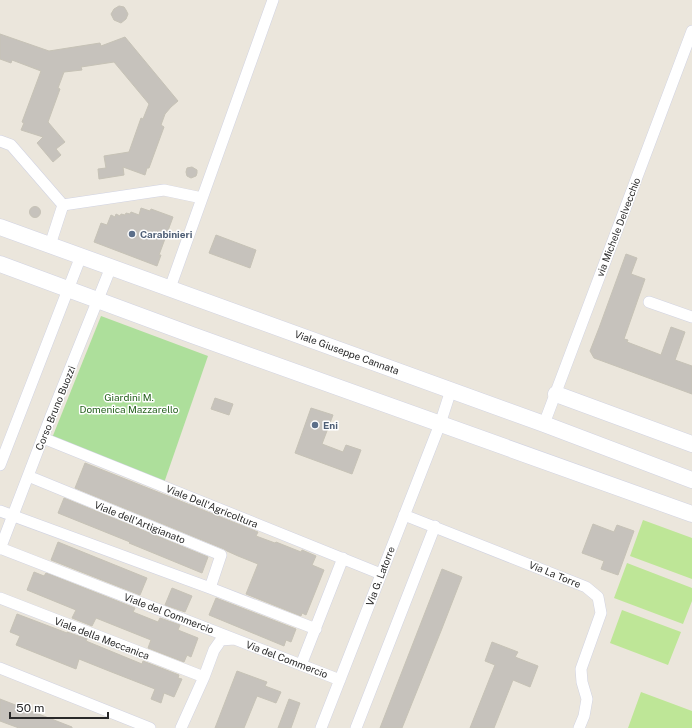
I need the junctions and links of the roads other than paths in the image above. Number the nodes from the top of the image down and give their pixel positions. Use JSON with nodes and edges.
{"nodes":[{"id":1,"x":273,"y":0,"type":"edge"},
{"id":2,"x":692,"y":31,"type":"edge"},
{"id":3,"x":0,"y":141,"type":"edge"},
{"id":4,"x":202,"y":198,"type":"junction"},
{"id":5,"x":63,"y":205,"type":"junction"},
{"id":6,"x":0,"y":227,"type":"edge"},
{"id":7,"x":50,"y":245,"type":"junction"},
{"id":8,"x":81,"y":256,"type":"junction"},
{"id":9,"x":0,"y":264,"type":"edge"},
{"id":10,"x":112,"y":267,"type":"junction"},
{"id":11,"x":170,"y":288,"type":"junction"},
{"id":12,"x":68,"y":290,"type":"junction"},
{"id":13,"x":98,"y":301,"type":"junction"},
{"id":14,"x":649,"y":302,"type":"dead end"},
{"id":15,"x":692,"y":317,"type":"edge"},
{"id":16,"x":451,"y":390,"type":"junction"},
{"id":17,"x":556,"y":394,"type":"junction"},
{"id":18,"x":440,"y":424,"type":"junction"},
{"id":19,"x":544,"y":424,"type":"junction"},
{"id":20,"x":43,"y":438,"type":"junction"},
{"id":21,"x":692,"y":444,"type":"edge"},
{"id":22,"x":0,"y":465,"type":"edge"},
{"id":23,"x":28,"y":476,"type":"junction"},
{"id":24,"x":692,"y":480,"type":"edge"},
{"id":25,"x":0,"y":512,"type":"edge"},
{"id":26,"x":692,"y":514,"type":"edge"},
{"id":27,"x":404,"y":515,"type":"junction"},
{"id":28,"x":13,"y":516,"type":"junction"},
{"id":29,"x":435,"y":526,"type":"junction"},
{"id":30,"x":0,"y":549,"type":"edge"},
{"id":31,"x":343,"y":558,"type":"junction"},
{"id":32,"x":381,"y":574,"type":"junction"},
{"id":33,"x":210,"y":588,"type":"junction"},
{"id":34,"x":0,"y":598,"type":"edge"},
{"id":35,"x":316,"y":629,"type":"junction"},
{"id":36,"x":234,"y":639,"type":"junction"},
{"id":37,"x":301,"y":665,"type":"junction"},
{"id":38,"x":0,"y":668,"type":"edge"},
{"id":39,"x":204,"y":677,"type":"junction"},
{"id":40,"x":340,"y":680,"type":"junction"},
{"id":41,"x":150,"y":728,"type":"edge"},
{"id":42,"x":180,"y":728,"type":"edge"},
{"id":43,"x":321,"y":728,"type":"edge"},
{"id":44,"x":356,"y":728,"type":"edge"},
{"id":45,"x":579,"y":728,"type":"edge"}],
"edges":[{"from":1,"to":4,"type":"street"},
{"from":2,"to":17,"type":"street","name":"via Michele Delvecchio"},
{"from":3,"to":5,"type":"street"},
{"from":4,"to":5,"type":"street"},
{"from":4,"to":11,"type":"street"},
{"from":5,"to":7,"type":"street"},
{"from":6,"to":7,"type":"street","name":"Viale Giuseppe Cannata"},
{"from":7,"to":8,"type":"street","name":"Viale Giuseppe Cannata"},
{"from":8,"to":10,"type":"street","name":"Viale Giuseppe Cannata"},
{"from":8,"to":12,"type":"street"},
{"from":9,"to":12,"type":"street"},
{"from":10,"to":11,"type":"street","name":"Viale Giuseppe Cannata"},
{"from":10,"to":13,"type":"street","name":"Corso Bruno Buozzi"},
{"from":11,"to":16,"type":"street","name":"Viale Giuseppe Cannata"},
{"from":12,"to":13,"type":"street"},
{"from":12,"to":22,"type":"street"},
{"from":13,"to":18,"type":"street"},
{"from":13,"to":20,"type":"street","name":"Corso Bruno Buozzi"},
{"from":14,"to":15,"type":"street"},
{"from":16,"to":18,"type":"street","name":"Via G. Latorre"},
{"from":16,"to":19,"type":"street","name":"Viale Giuseppe Cannata"},
{"from":17,"to":19,"type":"street","name":"via Michele Delvecchio"},
{"from":17,"to":21,"type":"street"},
{"from":18,"to":26,"type":"street"},
{"from":18,"to":27,"type":"street","name":"Via G. Latorre"},
{"from":19,"to":24,"type":"street","name":"Viale Giuseppe Cannata"},
{"from":20,"to":23,"type":"street","name":"Corso Bruno Buozzi"},
{"from":20,"to":31,"type":"street","name":"Viale Dell'Agricoltura"},
{"from":23,"to":28,"type":"street","name":"Corso Bruno Buozzi"},
{"from":23,"to":33,"type":"street","name":"Viale dell'Artigianato"},
{"from":25,"to":28,"type":"street"},
{"from":27,"to":29,"type":"street","name":"Via La Torre"},
{"from":27,"to":32,"type":"street","name":"Via G. Latorre"},
{"from":28,"to":30,"type":"street","name":"Corso Bruno Buozzi"},
{"from":28,"to":33,"type":"street"},
{"from":29,"to":44,"type":"street"},
{"from":29,"to":45,"type":"street","name":"Via La Torre"},
{"from":30,"to":36,"type":"street","name":"Viale del Commercio"},
{"from":31,"to":32,"type":"street","name":"Viale Dell'Agricoltura"},
{"from":31,"to":35,"type":"street"},
{"from":32,"to":40,"type":"street","name":"Via G. Latorre"},
{"from":33,"to":35,"type":"street"},
{"from":34,"to":39,"type":"street","name":"Viale della Meccanica"},
{"from":35,"to":37,"type":"street"},
{"from":36,"to":37,"type":"street","name":"Via del Commercio"},
{"from":36,"to":39,"type":"street","name":"Viale del Commercio"},
{"from":37,"to":40,"type":"street","name":"Via del Commercio"},
{"from":38,"to":41,"type":"street"},
{"from":39,"to":42,"type":"street","name":"Viale del Commercio"},
{"from":40,"to":43,"type":"street","name":"Via G. Latorre"}]}
